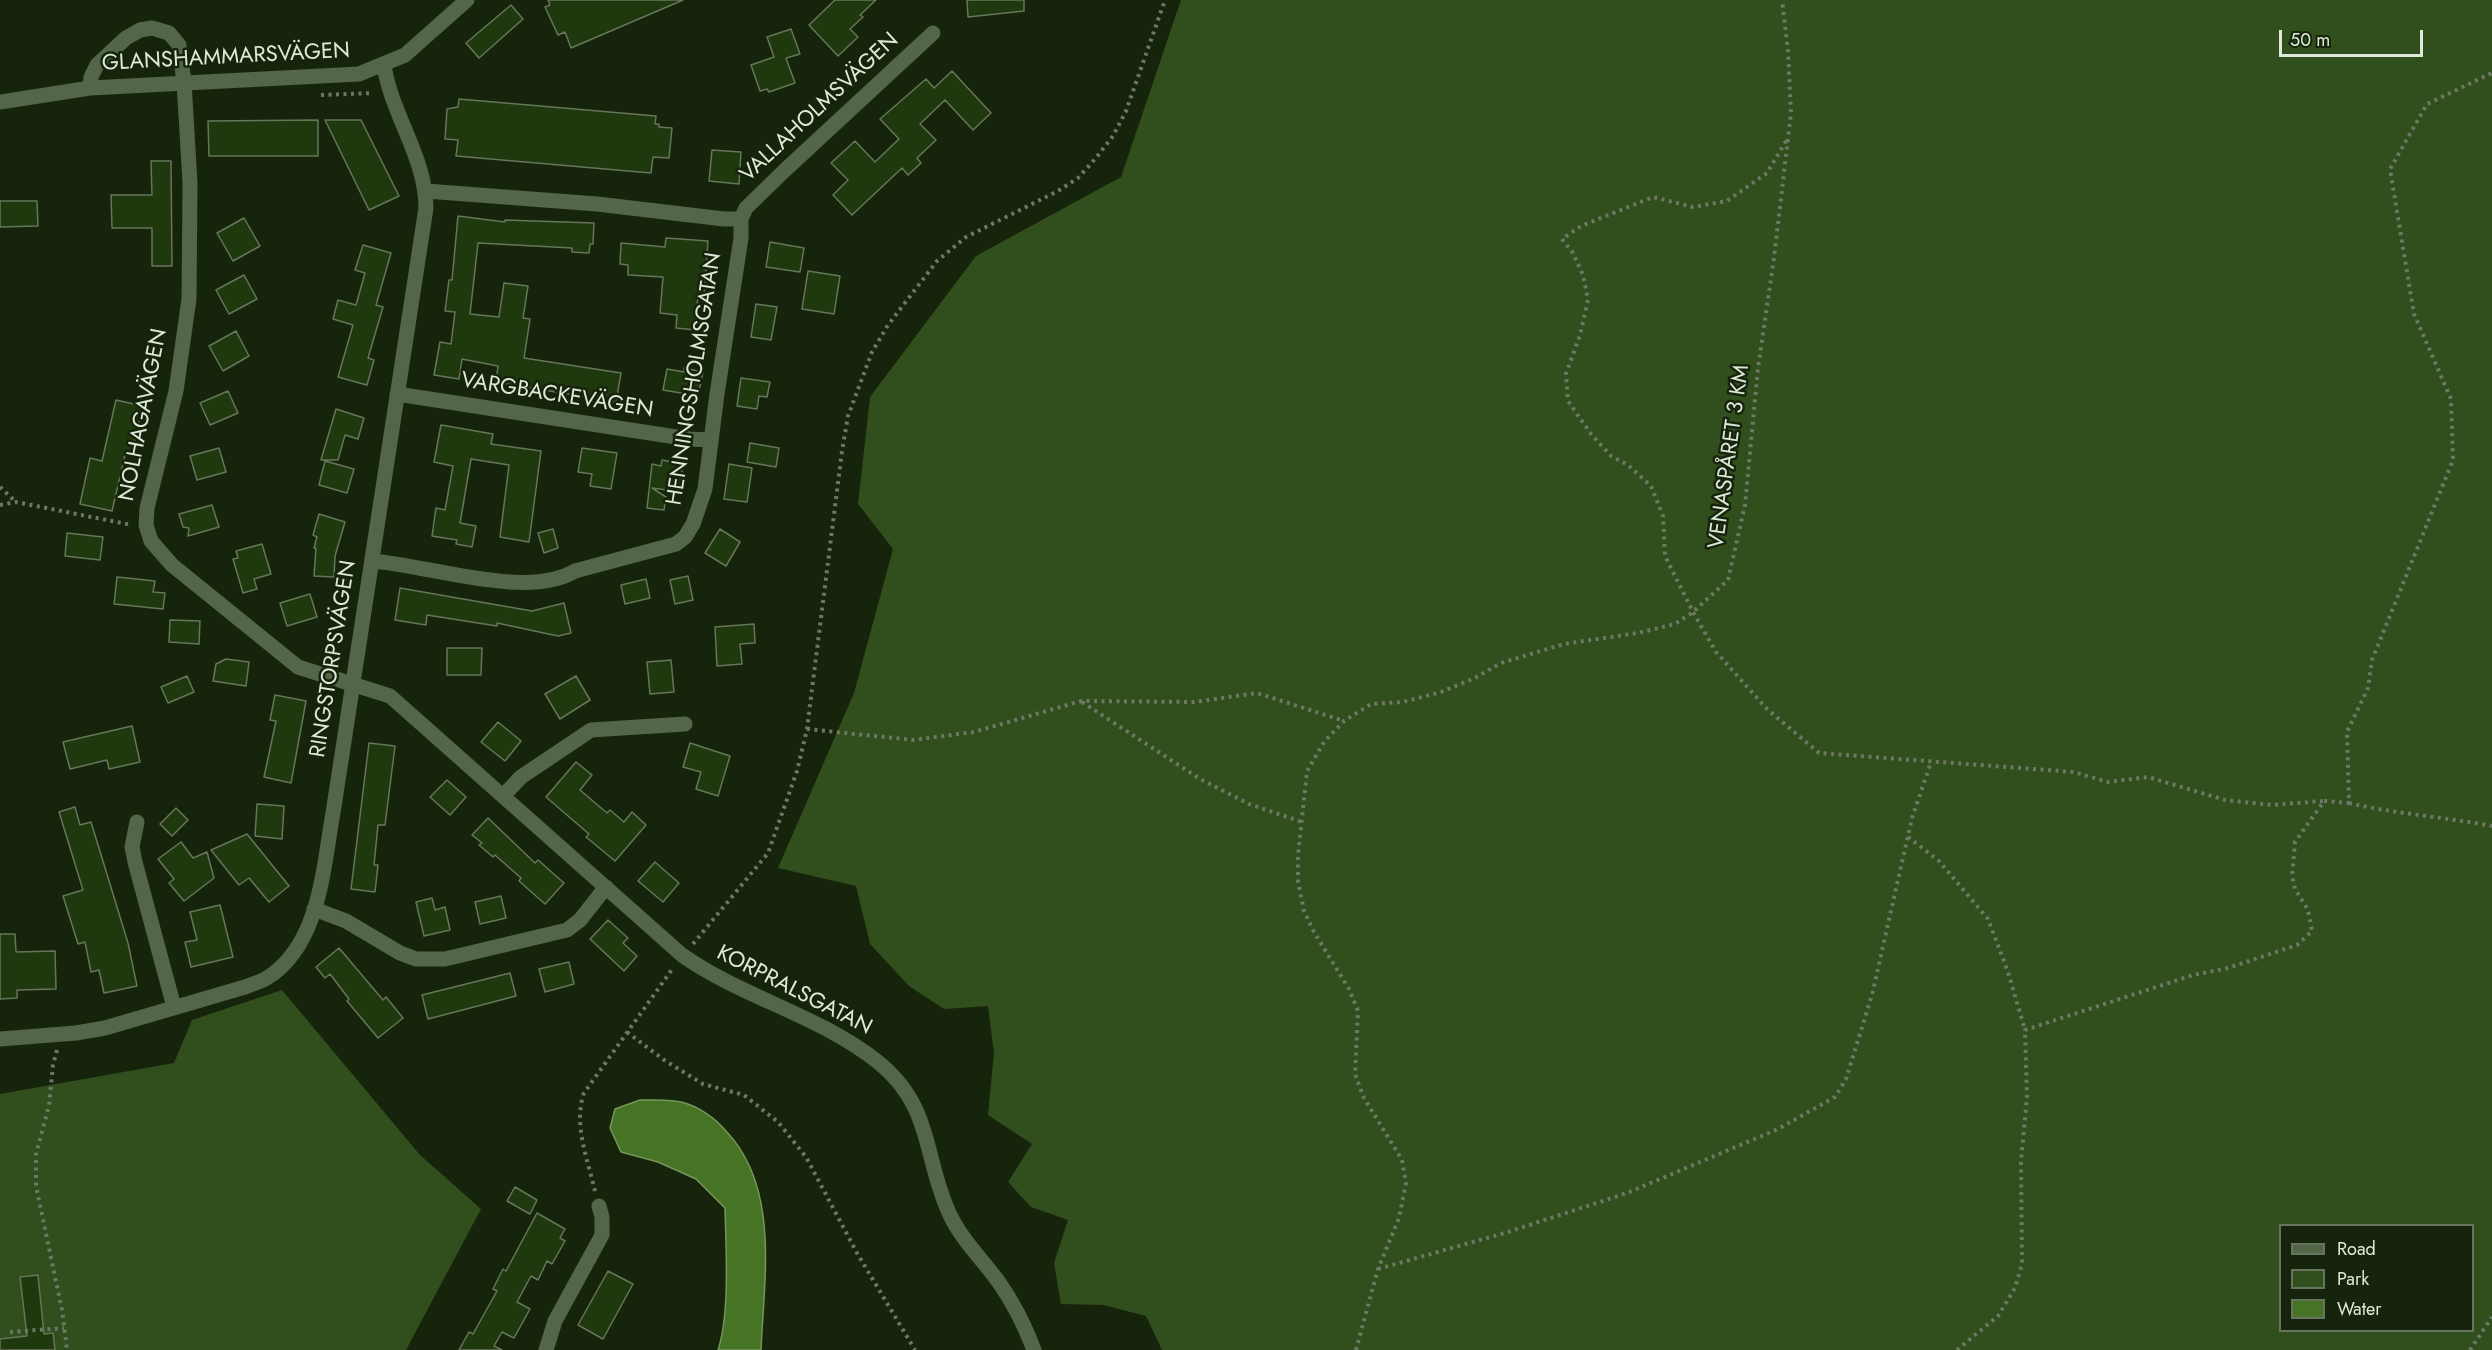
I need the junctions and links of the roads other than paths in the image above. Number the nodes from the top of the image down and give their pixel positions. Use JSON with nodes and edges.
{"nodes":[{"id":1,"x":467,"y":0,"type":"edge"},
{"id":2,"x":933,"y":33,"type":"dead end"},
{"id":3,"x":384,"y":65,"type":"junction"},
{"id":4,"x":184,"y":82,"type":"junction"},
{"id":5,"x":90,"y":88,"type":"junction"},
{"id":6,"x":0,"y":102,"type":"edge"},
{"id":7,"x":426,"y":191,"type":"junction"},
{"id":8,"x":741,"y":219,"type":"junction"},
{"id":9,"x":397,"y":394,"type":"junction"},
{"id":10,"x":710,"y":440,"type":"junction"},
{"id":11,"x":372,"y":561,"type":"junction"},
{"id":12,"x":353,"y":683,"type":"junction"},
{"id":13,"x":685,"y":724,"type":"dead end"},
{"id":14,"x":503,"y":796,"type":"junction"},
{"id":15,"x":137,"y":822,"type":"dead end"},
{"id":16,"x":606,"y":887,"type":"junction"},
{"id":17,"x":314,"y":909,"type":"junction"},
{"id":18,"x":174,"y":1007,"type":"junction"},
{"id":19,"x":0,"y":1039,"type":"edge"},
{"id":20,"x":598,"y":1206,"type":"road end"},
{"id":21,"x":546,"y":1350,"type":"edge"},
{"id":22,"x":1034,"y":1350,"type":"edge"}],
"edges":[{"from":1,"to":3,"type":"street","name":"GLANSHAMMARSVÄGEN"},
{"from":2,"to":8,"type":"street","name":"VALLAHOLMSVÄGEN"},
{"from":3,"to":4,"type":"street","name":"GLANSHAMMARSVÄGEN"},
{"from":3,"to":7,"type":"street","name":"RINGSTORPSVÄGEN"},
{"from":4,"to":5,"type":"street","name":"GLANSHAMMARSVÄGEN"},
{"from":4,"to":5,"type":"street","name":"NOLHAGAVÄGEN"},
{"from":4,"to":12,"type":"street","name":"NOLHAGAVÄGEN"},
{"from":5,"to":6,"type":"street","name":"GLANSHAMMARSVÄGEN"},
{"from":7,"to":8,"type":"street"},
{"from":7,"to":9,"type":"street","name":"RINGSTORPSVÄGEN"},
{"from":8,"to":10,"type":"street","name":"HENNINGSHOLMSGATAN"},
{"from":9,"to":10,"type":"street","name":"VARGBACKEVÄGEN"},
{"from":9,"to":11,"type":"street","name":"RINGSTORPSVÄGEN"},
{"from":10,"to":11,"type":"street","name":"HENNINGSHOLMSGATAN"},
{"from":11,"to":12,"type":"street","name":"RINGSTORPSVÄGEN"},
{"from":12,"to":14,"type":"street","name":"NOLHAGAVÄGEN"},
{"from":12,"to":17,"type":"street","name":"RINGSTORPSVÄGEN"},
{"from":13,"to":14,"type":"street"},
{"from":14,"to":16,"type":"street","name":"KORPRALSGATAN"},
{"from":15,"to":18,"type":"street"},
{"from":16,"to":17,"type":"street"},
{"from":16,"to":22,"type":"street","name":"KORPRALSGATAN"},
{"from":17,"to":18,"type":"street","name":"RINGSTORPSVÄGEN"},
{"from":18,"to":19,"type":"street","name":"RINGSTORPSVÄGEN"},
{"from":20,"to":21,"type":"street"}]}
